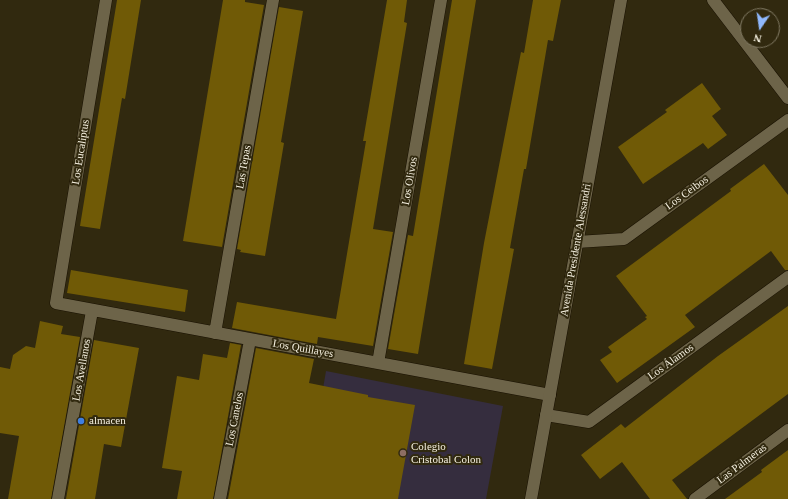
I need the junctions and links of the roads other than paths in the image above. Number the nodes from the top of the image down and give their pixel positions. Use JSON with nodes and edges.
{"nodes":[{"id":1,"x":106,"y":0,"type":"edge"},
{"id":2,"x":273,"y":0,"type":"edge"},
{"id":3,"x":441,"y":0,"type":"edge"},
{"id":4,"x":621,"y":0,"type":"edge"},
{"id":5,"x":712,"y":0,"type":"edge"},
{"id":6,"x":788,"y":98,"type":"edge"},
{"id":7,"x":788,"y":120,"type":"edge"},
{"id":8,"x":577,"y":242,"type":"junction"},
{"id":9,"x":788,"y":277,"type":"edge"},
{"id":10,"x":56,"y":303,"type":"joint"},
{"id":11,"x":92,"y":311,"type":"junction"},
{"id":12,"x":215,"y":333,"type":"junction"},
{"id":13,"x":250,"y":340,"type":"junction"},
{"id":14,"x":378,"y":363,"type":"junction"},
{"id":15,"x":550,"y":395,"type":"junction"},
{"id":16,"x":546,"y":415,"type":"junction"},
{"id":17,"x":788,"y":430,"type":"edge"},
{"id":18,"x":58,"y":499,"type":"edge"},
{"id":19,"x":220,"y":499,"type":"edge"},
{"id":20,"x":531,"y":499,"type":"edge"},
{"id":21,"x":695,"y":499,"type":"edge"}],
"edges":[{"from":1,"to":10,"type":"street","name":"Los Eucaliptus"},
{"from":2,"to":12,"type":"street","name":"Las Tepas"},
{"from":3,"to":14,"type":"street","name":"Los Olivos"},
{"from":4,"to":8,"type":"street","name":"Avenida Presidente Alessandri"},
{"from":5,"to":6,"type":"street"},
{"from":7,"to":8,"type":"street","name":"Los Ceibos"},
{"from":8,"to":15,"type":"street","name":"Avenida Presidente Alessandri"},
{"from":9,"to":16,"type":"street","name":"Los Álamos"},
{"from":10,"to":11,"type":"street","name":"Los Quillayes"},
{"from":11,"to":12,"type":"street","name":"Los Quillayes"},
{"from":11,"to":18,"type":"street","name":"Los Avellanos"},
{"from":12,"to":13,"type":"street","name":"Los Quillayes"},
{"from":13,"to":14,"type":"street","name":"Los Quillayes"},
{"from":13,"to":19,"type":"street","name":"Los Canelos"},
{"from":14,"to":15,"type":"street","name":"Los Quillayes"},
{"from":15,"to":16,"type":"street","name":"Avenida Presidente Alessandri"},
{"from":16,"to":20,"type":"street","name":"Avenida Presidente Alessandri"},
{"from":17,"to":21,"type":"street","name":"Las Palmeras"}]}
